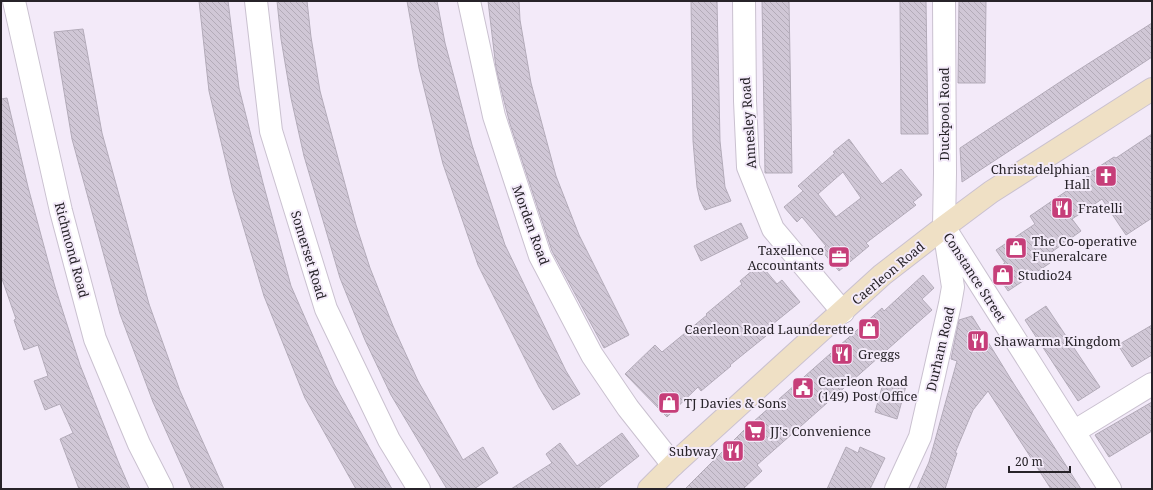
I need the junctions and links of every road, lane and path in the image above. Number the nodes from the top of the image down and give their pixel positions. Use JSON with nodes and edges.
{"nodes":[{"id":1,"x":14,"y":1,"type":"edge"},
{"id":2,"x":256,"y":1,"type":"edge"},
{"id":3,"x":469,"y":1,"type":"edge"},
{"id":4,"x":744,"y":1,"type":"edge"},
{"id":5,"x":944,"y":1,"type":"edge"},
{"id":6,"x":1152,"y":89,"type":"edge"},
{"id":7,"x":944,"y":227,"type":"junction"},
{"id":8,"x":843,"y":312,"type":"junction"},
{"id":9,"x":1152,"y":384,"type":"edge"},
{"id":10,"x":1075,"y":431,"type":"junction"},
{"id":11,"x":673,"y":465,"type":"junction"},
{"id":12,"x":162,"y":489,"type":"edge"},
{"id":13,"x":420,"y":489,"type":"edge"},
{"id":14,"x":649,"y":489,"type":"edge"},
{"id":15,"x":896,"y":489,"type":"edge"},
{"id":16,"x":1110,"y":489,"type":"edge"}],
"edges":[{"from":1,"to":12,"type":"street","name":"Richmond Road"},
{"from":2,"to":13,"type":"street","name":"Somerset Road"},
{"from":3,"to":11,"type":"street","name":"Morden Road"},
{"from":4,"to":8,"type":"street","name":"Annesley Road"},
{"from":5,"to":7,"type":"street","name":"Duckpool Road"},
{"from":6,"to":7,"type":"main road","name":"Caerleon Road"},
{"from":7,"to":8,"type":"main road","name":"Caerleon Road"},
{"from":7,"to":10,"type":"street","name":"Constance Street"},
{"from":7,"to":15,"type":"street","name":"Durham Road"},
{"from":8,"to":11,"type":"main road","name":"Caerleon Road"},
{"from":9,"to":10,"type":"street"},
{"from":10,"to":16,"type":"street","name":"Constance Street"},
{"from":11,"to":14,"type":"main road","name":"Caerleon Road"}]}
